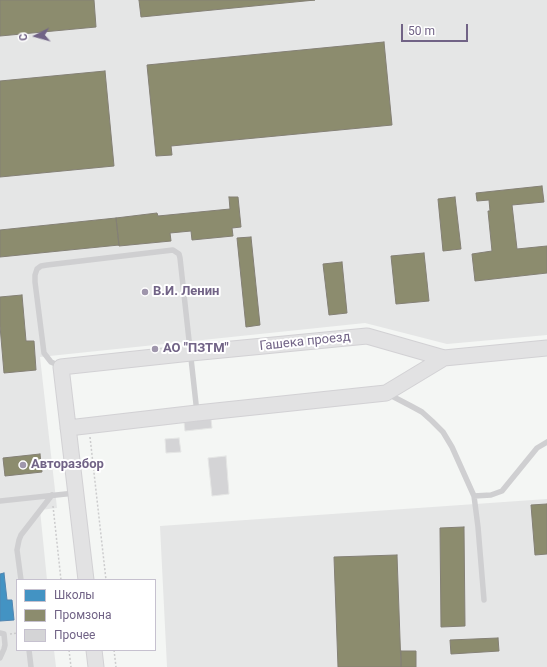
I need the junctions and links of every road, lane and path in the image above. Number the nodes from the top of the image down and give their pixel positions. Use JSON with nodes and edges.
{"nodes":[{"id":1,"x":547,"y":348,"type":"edge"},
{"id":2,"x":191,"y":353,"type":"junction"},
{"id":3,"x":444,"y":358,"type":"junction"},
{"id":4,"x":61,"y":367,"type":"junction"},
{"id":5,"x":386,"y":393,"type":"junction"},
{"id":6,"x":197,"y":413,"type":"junction"},
{"id":7,"x":89,"y":425,"type":"junction"},
{"id":8,"x":68,"y":428,"type":"junction"},
{"id":9,"x":547,"y":442,"type":"edge"},
{"id":10,"x":76,"y":493,"type":"junction"},
{"id":11,"x":52,"y":495,"type":"junction"},
{"id":12,"x":474,"y":496,"type":"junction"},
{"id":13,"x":0,"y":501,"type":"edge"},
{"id":14,"x":21,"y":579,"type":"edge"},
{"id":15,"x":61,"y":579,"type":"edge"},
{"id":16,"x":86,"y":579,"type":"edge"},
{"id":17,"x":106,"y":579,"type":"edge"},
{"id":18,"x":484,"y":600,"type":"dead end"},
{"id":19,"x":0,"y":633,"type":"edge"},
{"id":20,"x":29,"y":651,"type":"edge"},
{"id":21,"x":69,"y":651,"type":"edge"},
{"id":22,"x":94,"y":651,"type":"edge"},
{"id":23,"x":114,"y":651,"type":"edge"},
{"id":24,"x":0,"y":658,"type":"edge"},
{"id":25,"x":31,"y":667,"type":"edge"},
{"id":26,"x":71,"y":667,"type":"edge"},
{"id":27,"x":96,"y":667,"type":"edge"},
{"id":28,"x":116,"y":667,"type":"edge"}],
"edges":[{"from":1,"to":3,"type":"street","name":"Гашека проезд"},
{"from":2,"to":3,"type":"street","name":"Гашека проезд"},
{"from":2,"to":4,"type":"street","name":"Гашека проезд"},
{"from":2,"to":4,"type":"lane"},
{"from":2,"to":6,"type":"lane"},
{"from":3,"to":5,"type":"street"},
{"from":4,"to":8,"type":"street"},
{"from":5,"to":6,"type":"street"},
{"from":5,"to":12,"type":"lane"},
{"from":6,"to":7,"type":"street"},
{"from":7,"to":8,"type":"street"},
{"from":7,"to":17,"type":"path"},
{"from":8,"to":10,"type":"street"},
{"from":9,"to":12,"type":"lane"},
{"from":10,"to":11,"type":"lane"},
{"from":10,"to":16,"type":"street"},
{"from":11,"to":13,"type":"lane"},
{"from":11,"to":14,"type":"lane"},
{"from":11,"to":15,"type":"path"},
{"from":12,"to":18,"type":"lane"},
{"from":19,"to":24,"type":"lane"},
{"from":20,"to":25,"type":"lane"},
{"from":21,"to":26,"type":"path"},
{"from":22,"to":27,"type":"street"},
{"from":23,"to":28,"type":"path"}]}
